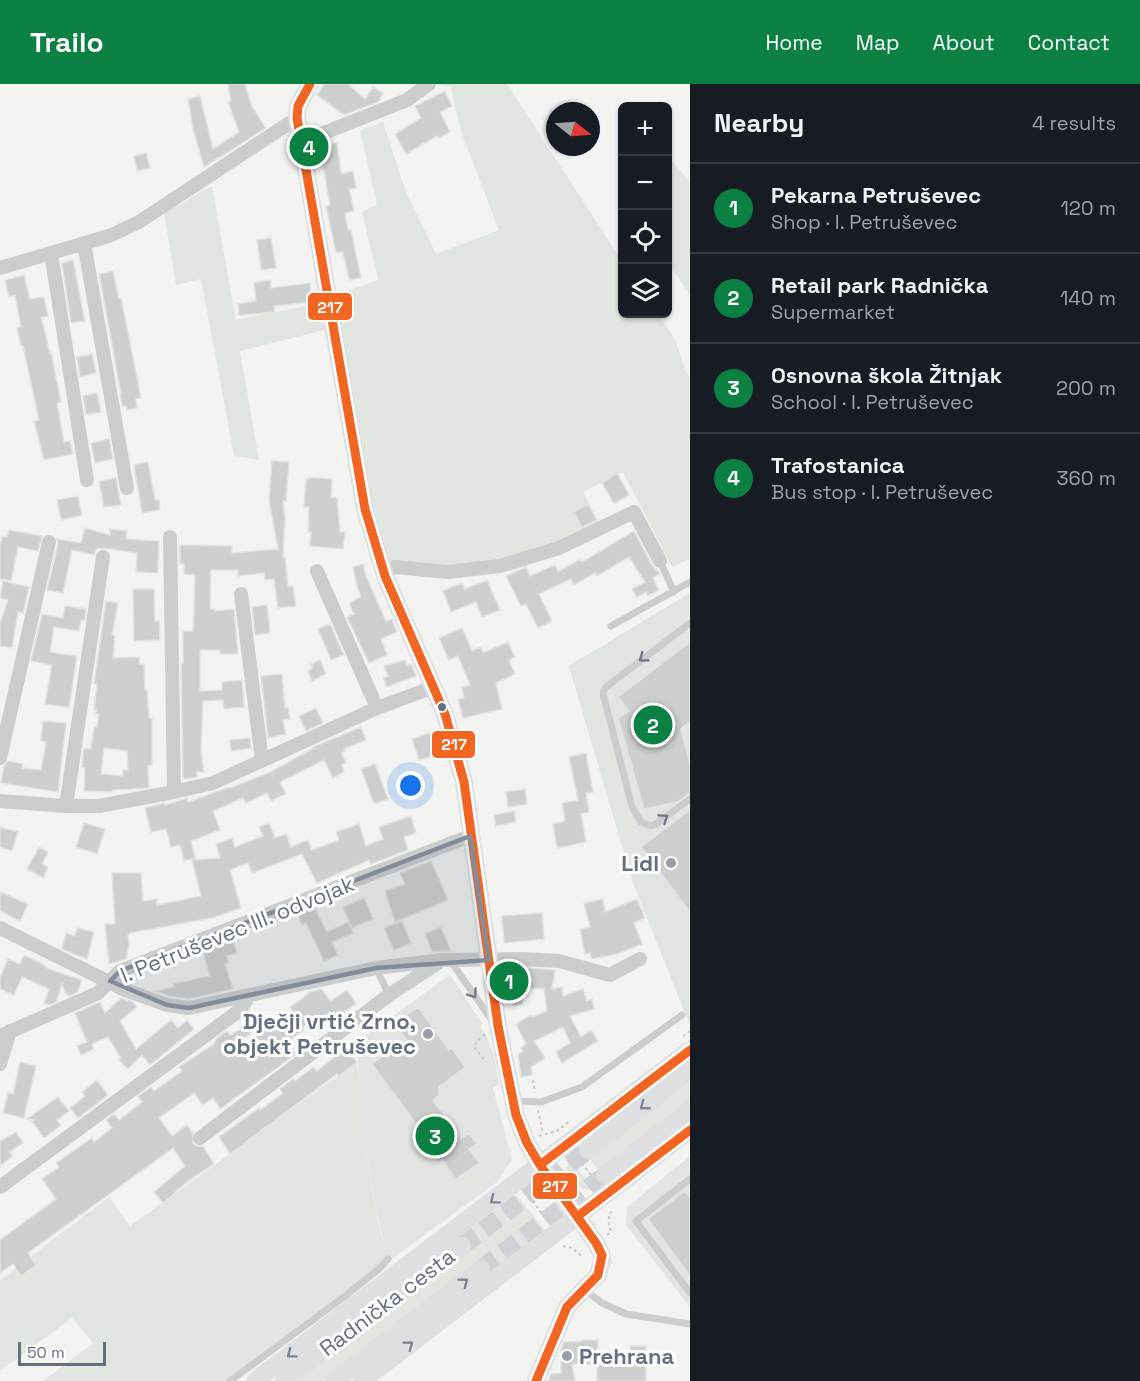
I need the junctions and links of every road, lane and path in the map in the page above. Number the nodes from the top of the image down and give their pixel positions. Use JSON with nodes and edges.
{"nodes":[{"id":1,"x":310,"y":84,"type":"edge"},
{"id":2,"x":429,"y":84,"type":"edge"},
{"id":3,"x":297,"y":118,"type":"junction"},
{"id":4,"x":301,"y":142,"type":"junction"},
{"id":5,"x":84,"y":243,"type":"junction"},
{"id":6,"x":51,"y":253,"type":"junction"},
{"id":7,"x":0,"y":268,"type":"edge"},
{"id":8,"x":87,"y":480,"type":"dead end"},
{"id":9,"x":127,"y":488,"type":"dead end"},
{"id":10,"x":170,"y":537,"type":"dead end"},
{"id":11,"x":49,"y":542,"type":"dead end"},
{"id":12,"x":103,"y":557,"type":"dead end"},
{"id":13,"x":660,"y":561,"type":"joint"},
{"id":14,"x":317,"y":571,"type":"dead end"},
{"id":15,"x":383,"y":571,"type":"junction"},
{"id":16,"x":690,"y":582,"type":"edge"},
{"id":17,"x":674,"y":592,"type":"junction"},
{"id":18,"x":241,"y":594,"type":"dead end"},
{"id":19,"x":690,"y":623,"type":"edge"},
{"id":20,"x":611,"y":626,"type":"dead end"},
{"id":21,"x":434,"y":687,"type":"junction"},
{"id":22,"x":377,"y":708,"type":"junction"},
{"id":23,"x":0,"y":758,"type":"edge"},
{"id":24,"x":262,"y":761,"type":"junction"},
{"id":25,"x":174,"y":792,"type":"junction"},
{"id":26,"x":690,"y":799,"type":"edge"},
{"id":27,"x":0,"y":801,"type":"edge"},
{"id":28,"x":66,"y":806,"type":"junction"},
{"id":29,"x":470,"y":836,"type":"junction"},
{"id":30,"x":0,"y":928,"type":"edge"},
{"id":31,"x":639,"y":959,"type":"dead end"},
{"id":32,"x":446,"y":960,"type":"junction"},
{"id":33,"x":489,"y":960,"type":"junction"},
{"id":34,"x":376,"y":968,"type":"junction"},
{"id":35,"x":110,"y":981,"type":"junction"},
{"id":36,"x":249,"y":994,"type":"junction"},
{"id":37,"x":389,"y":995,"type":"junction"},
{"id":38,"x":682,"y":1015,"type":"dead end"},
{"id":39,"x":493,"y":1028,"type":"junction"},
{"id":40,"x":5,"y":1034,"type":"edge"},
{"id":41,"x":690,"y":1050,"type":"edge"},
{"id":42,"x":486,"y":1062,"type":"dead end"},
{"id":43,"x":0,"y":1064,"type":"edge"},
{"id":44,"x":690,"y":1070,"type":"edge"},
{"id":45,"x":512,"y":1101,"type":"junction"},
{"id":46,"x":690,"y":1110,"type":"edge"},
{"id":47,"x":690,"y":1130,"type":"edge"},
{"id":48,"x":200,"y":1138,"type":"dead end"},
{"id":49,"x":584,"y":1155,"type":"joint"},
{"id":50,"x":540,"y":1165,"type":"junction"},
{"id":51,"x":599,"y":1177,"type":"joint"},
{"id":52,"x":690,"y":1179,"type":"edge"},
{"id":53,"x":0,"y":1187,"type":"edge"},
{"id":54,"x":527,"y":1192,"type":"dead end"},
{"id":55,"x":614,"y":1206,"type":"dead end"},
{"id":56,"x":578,"y":1216,"type":"junction"},
{"id":57,"x":552,"y":1227,"type":"dead end"},
{"id":58,"x":609,"y":1234,"type":"dead end"},
{"id":59,"x":462,"y":1246,"type":"tunnel mouth"},
{"id":60,"x":563,"y":1246,"type":"dead end"},
{"id":61,"x":583,"y":1253,"type":"dead end"},
{"id":62,"x":388,"y":1259,"type":"dead end"},
{"id":63,"x":481,"y":1269,"type":"tunnel mouth"},
{"id":64,"x":584,"y":1289,"type":"junction"},
{"id":65,"x":690,"y":1293,"type":"edge"},
{"id":66,"x":690,"y":1324,"type":"edge"},
{"id":67,"x":230,"y":1381,"type":"edge"},
{"id":68,"x":255,"y":1381,"type":"edge"},
{"id":69,"x":284,"y":1381,"type":"edge"},
{"id":70,"x":334,"y":1381,"type":"edge"},
{"id":71,"x":362,"y":1381,"type":"edge"},
{"id":72,"x":536,"y":1381,"type":"edge"}],
"edges":[{"from":1,"to":3,"type":"main road"},
{"from":2,"to":4,"type":"street"},
{"from":3,"to":4,"type":"main road"},
{"from":3,"to":5,"type":"street"},
{"from":4,"to":15,"type":"main road"},
{"from":5,"to":6,"type":"street"},
{"from":5,"to":9,"type":"street"},
{"from":6,"to":7,"type":"street"},
{"from":6,"to":8,"type":"street"},
{"from":10,"to":25,"type":"street"},
{"from":11,"to":23,"type":"street"},
{"from":12,"to":28,"type":"street"},
{"from":13,"to":15,"type":"street"},
{"from":13,"to":17,"type":"lane"},
{"from":14,"to":22,"type":"street"},
{"from":15,"to":21,"type":"main road"},
{"from":16,"to":17,"type":"lane"},
{"from":17,"to":20,"type":"lane"},
{"from":18,"to":24,"type":"street"},
{"from":19,"to":26,"type":"lane","one_way":true},
{"from":21,"to":22,"type":"street"},
{"from":21,"to":29,"type":"main road"},
{"from":22,"to":24,"type":"street"},
{"from":24,"to":25,"type":"street"},
{"from":25,"to":28,"type":"street"},
{"from":27,"to":28,"type":"street"},
{"from":29,"to":33,"type":"main road"},
{"from":29,"to":35,"type":"street","name":"I. Petruševec III. odvojak"},
{"from":30,"to":35,"type":"street"},
{"from":31,"to":33,"type":"street"},
{"from":32,"to":33,"type":"street"},
{"from":32,"to":34,"type":"street"},
{"from":32,"to":37,"type":"street"},
{"from":32,"to":39,"type":"lane","one_way":true},
{"from":33,"to":39,"type":"main road"},
{"from":34,"to":36,"type":"street"},
{"from":34,"to":37,"type":"lane"},
{"from":35,"to":36,"type":"street"},
{"from":35,"to":40,"type":"street","name":"I. Petruševec III. odvojak"},
{"from":36,"to":53,"type":"street"},
{"from":37,"to":48,"type":"street"},
{"from":38,"to":45,"type":"lane"},
{"from":39,"to":42,"type":"path"},
{"from":39,"to":45,"type":"main road"},
{"from":40,"to":43,"type":"street","name":"I. Petruševec III. odvojak"},
{"from":41,"to":50,"type":"main road"},
{"from":44,"to":49,"type":"main road","one_way":true},
{"from":45,"to":50,"type":"main road"},
{"from":46,"to":51,"type":"main road"},
{"from":47,"to":56,"type":"main road"},
{"from":49,"to":51,"type":"path"},
{"from":50,"to":56,"type":"main road"},
{"from":50,"to":68,"type":"main road","one_way":true},
{"from":52,"to":65,"type":"lane"},
{"from":54,"to":57,"type":"path"},
{"from":55,"to":58,"type":"path"},
{"from":56,"to":64,"type":"main road"},
{"from":71,"to":56,"type":"main road","one_way":true},
{"from":59,"to":69,"type":"main road","name":"Radnička cesta"},
{"from":60,"to":61,"type":"path"},
{"from":62,"to":67,"type":"lane"},
{"from":70,"to":63,"type":"main road","name":"Radnička cesta","one_way":true},
{"from":64,"to":66,"type":"lane"},
{"from":64,"to":72,"type":"main road"}]}
